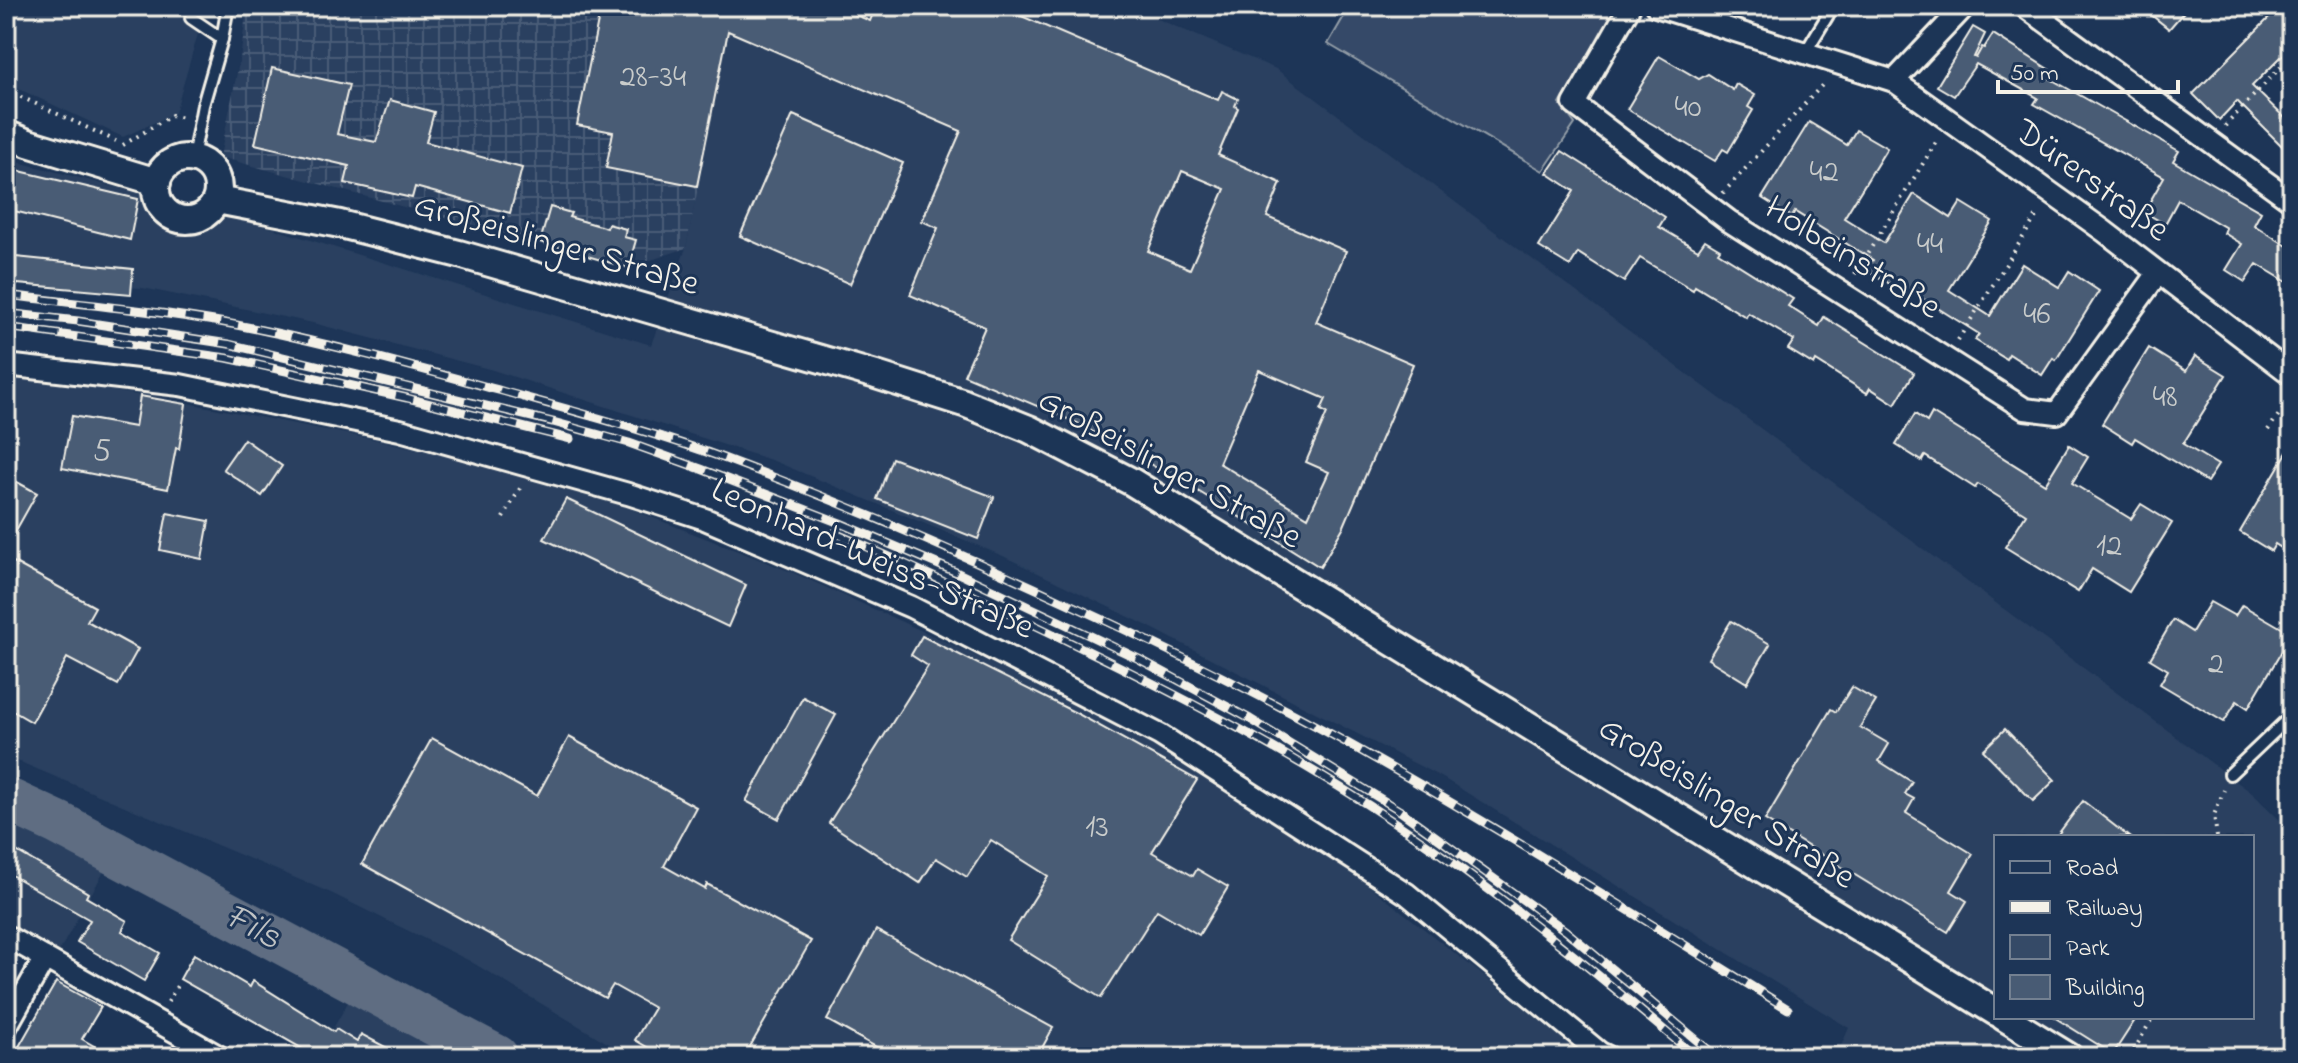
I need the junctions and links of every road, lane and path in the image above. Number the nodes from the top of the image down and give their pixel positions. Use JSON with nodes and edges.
{"nodes":[{"id":1,"x":228,"y":6,"type":"edge"},
{"id":2,"x":1630,"y":6,"type":"edge"},
{"id":3,"x":1656,"y":6,"type":"edge"},
{"id":4,"x":1965,"y":6,"type":"edge"},
{"id":5,"x":2024,"y":6,"type":"edge"},
{"id":6,"x":1828,"y":15,"type":"dead end"},
{"id":7,"x":191,"y":18,"type":"dead end"},
{"id":8,"x":222,"y":39,"type":"junction"},
{"id":9,"x":1805,"y":53,"type":"junction"},
{"id":10,"x":2292,"y":55,"type":"edge"},
{"id":11,"x":1841,"y":64,"type":"junction"},
{"id":12,"x":1894,"y":81,"type":"junction"},
{"id":13,"x":6,"y":90,"type":"edge"},
{"id":14,"x":1949,"y":121,"type":"junction"},
{"id":15,"x":200,"y":123,"type":"junction"},
{"id":16,"x":6,"y":134,"type":"edge"},
{"id":17,"x":2210,"y":142,"type":"junction"},
{"id":18,"x":123,"y":145,"type":"junction"},
{"id":19,"x":193,"y":158,"type":"junction"},
{"id":20,"x":115,"y":170,"type":"junction"},
{"id":21,"x":157,"y":182,"type":"junction"},
{"id":22,"x":2051,"y":193,"type":"junction"},
{"id":23,"x":217,"y":200,"type":"junction"},
{"id":24,"x":2292,"y":201,"type":"edge"},
{"id":25,"x":1711,"y":207,"type":"junction"},
{"id":26,"x":2158,"y":273,"type":"junction"},
{"id":27,"x":1843,"y":293,"type":"junction"},
{"id":28,"x":1946,"y":359,"type":"junction"},
{"id":29,"x":6,"y":365,"type":"edge"},
{"id":30,"x":2292,"y":375,"type":"edge"},
{"id":31,"x":2292,"y":396,"type":"edge"},
{"id":32,"x":2268,"y":430,"type":"dead end"},
{"id":33,"x":532,"y":467,"type":"junction"},
{"id":34,"x":503,"y":518,"type":"dead end"},
{"id":35,"x":2292,"y":715,"type":"edge"},
{"id":36,"x":2230,"y":774,"type":"joint"},
{"id":37,"x":2217,"y":835,"type":"edge"},
{"id":38,"x":6,"y":936,"type":"edge"},
{"id":39,"x":45,"y":958,"type":"junction"},
{"id":40,"x":1994,"y":1011,"type":"edge"},
{"id":41,"x":2007,"y":1019,"type":"edge"},
{"id":42,"x":2152,"y":1019,"type":"edge"},
{"id":43,"x":6,"y":1027,"type":"edge"},
{"id":44,"x":220,"y":1057,"type":"edge"},
{"id":45,"x":1608,"y":1057,"type":"edge"},
{"id":46,"x":2069,"y":1057,"type":"edge"},
{"id":47,"x":2130,"y":1057,"type":"edge"}],
"edges":[{"from":1,"to":8,"type":"lane"},
{"from":2,"to":25,"type":"street","name":"Holbeinstraße"},
{"from":3,"to":9,"type":"street","name":"Dürerstraße"},
{"from":4,"to":12,"type":"street"},
{"from":5,"to":17,"type":"street"},
{"from":6,"to":9,"type":"lane"},
{"from":7,"to":8,"type":"lane"},
{"from":8,"to":15,"type":"lane"},
{"from":9,"to":11,"type":"street","name":"Dürerstraße"},
{"from":10,"to":17,"type":"path"},
{"from":11,"to":12,"type":"street","name":"Dürerstraße"},
{"from":11,"to":25,"type":"path"},
{"from":12,"to":14,"type":"street","name":"Dürerstraße"},
{"from":13,"to":18,"type":"path"},
{"from":14,"to":22,"type":"street","name":"Dürerstraße"},
{"from":14,"to":27,"type":"path"},
{"from":15,"to":18,"type":"path"},
{"from":15,"to":19,"type":"lane"},
{"from":16,"to":20,"type":"main road"},
{"from":17,"to":24,"type":"street"},
{"from":18,"to":20,"type":"path"},
{"from":19,"to":21,"type":"main road"},
{"from":19,"to":23,"type":"main road"},
{"from":20,"to":21,"type":"main road"},
{"from":21,"to":23,"type":"main road"},
{"from":22,"to":26,"type":"street","name":"Dürerstraße"},
{"from":22,"to":28,"type":"path"},
{"from":23,"to":40,"type":"main road","name":"Großeislinger Straße"},
{"from":25,"to":27,"type":"street","name":"Holbeinstraße"},
{"from":26,"to":28,"type":"street","name":"Holbeinstraße"},
{"from":26,"to":30,"type":"street","name":"Dürerstraße"},
{"from":27,"to":28,"type":"street","name":"Holbeinstraße"},
{"from":29,"to":33,"type":"street","name":"Leonhard-Weiss-Straße"},
{"from":31,"to":32,"type":"path"},
{"from":33,"to":34,"type":"path"},
{"from":33,"to":45,"type":"street","name":"Leonhard-Weiss-Straße"},
{"from":35,"to":36,"type":"lane"},
{"from":36,"to":37,"type":"path"},
{"from":38,"to":39,"type":"street"},
{"from":39,"to":43,"type":"street"},
{"from":39,"to":44,"type":"street"},
{"from":41,"to":46,"type":"main road"},
{"from":42,"to":47,"type":"path"}]}
